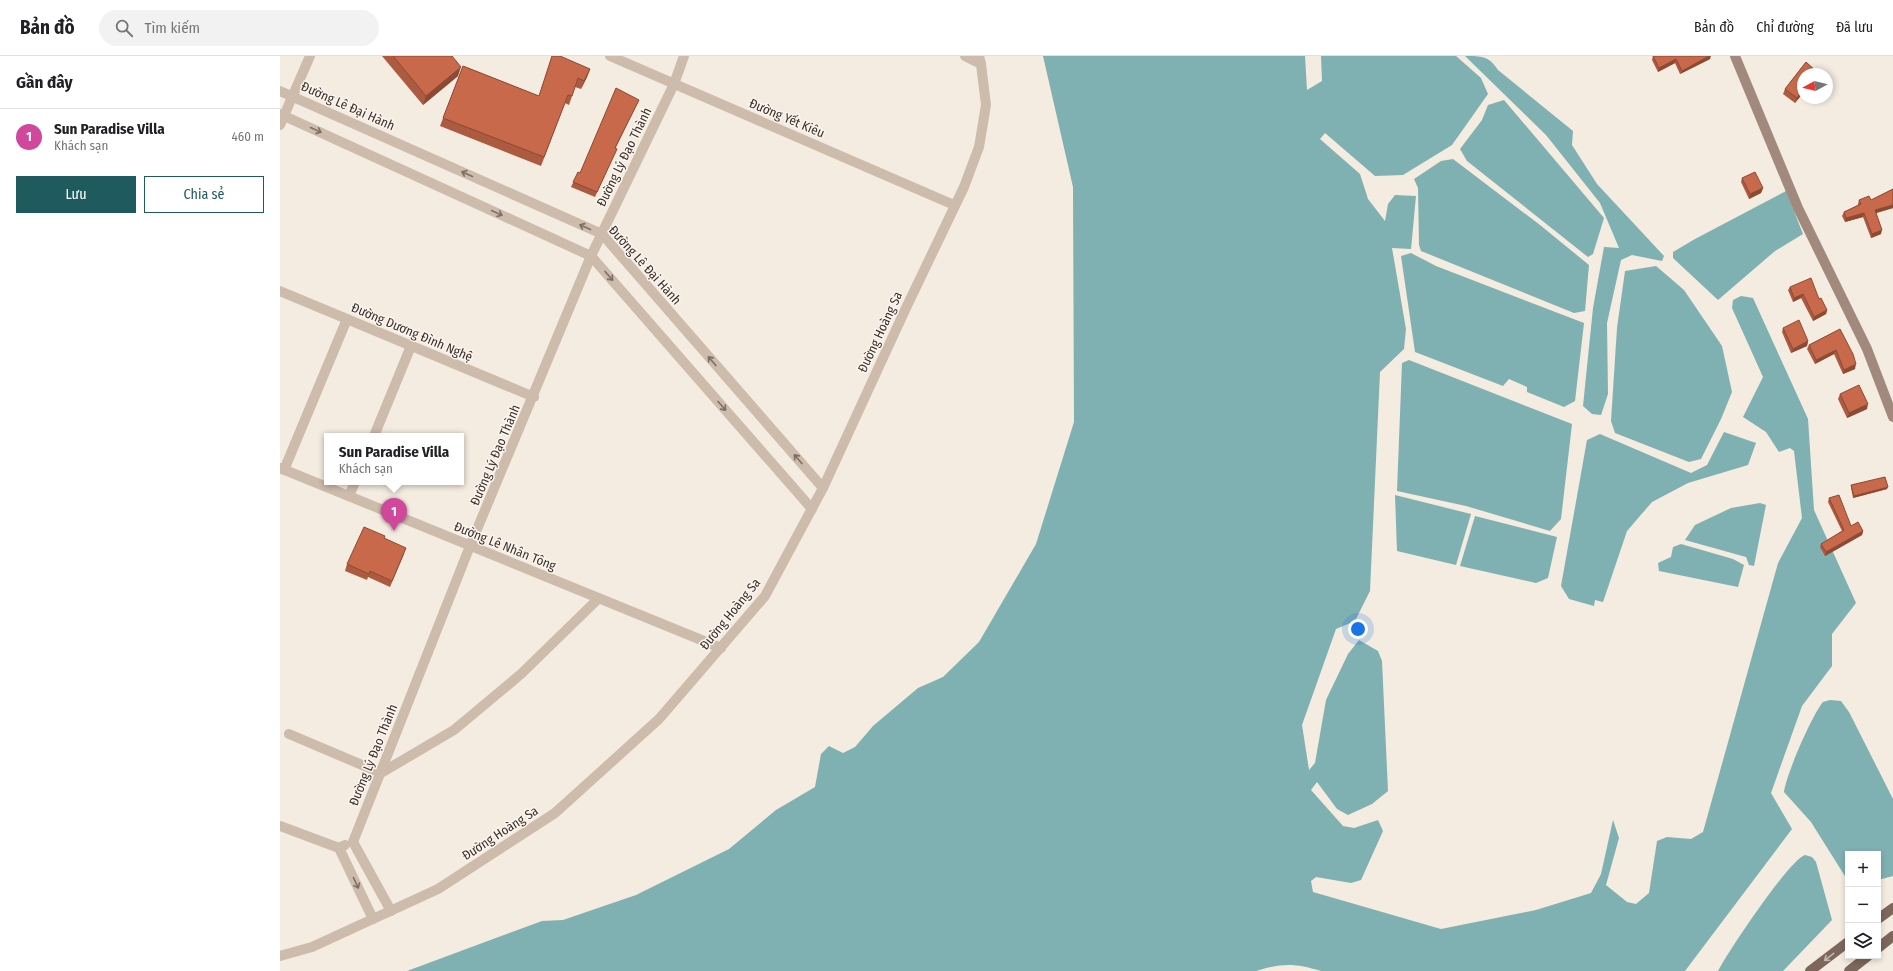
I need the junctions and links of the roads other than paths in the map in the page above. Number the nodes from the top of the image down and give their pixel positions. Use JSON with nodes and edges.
{"nodes":[{"id":1,"x":310,"y":56,"type":"edge"},
{"id":2,"x":610,"y":56,"type":"edge"},
{"id":3,"x":684,"y":56,"type":"edge"},
{"id":4,"x":965,"y":56,"type":"edge"},
{"id":5,"x":1735,"y":56,"type":"edge"},
{"id":6,"x":980,"y":60,"type":"edge"},
{"id":7,"x":674,"y":84,"type":"junction"},
{"id":8,"x":280,"y":91,"type":"edge"},
{"id":9,"x":292,"y":96,"type":"junction"},
{"id":10,"x":281,"y":118,"type":"edge"},
{"id":11,"x":954,"y":205,"type":"junction"},
{"id":12,"x":602,"y":234,"type":"junction"},
{"id":13,"x":592,"y":256,"type":"junction"},
{"id":14,"x":280,"y":292,"type":"edge"},
{"id":15,"x":347,"y":319,"type":"junction"},
{"id":16,"x":411,"y":346,"type":"junction"},
{"id":17,"x":534,"y":397,"type":"junction"},
{"id":18,"x":1893,"y":417,"type":"edge"},
{"id":19,"x":375,"y":433,"type":"edge"},
{"id":20,"x":282,"y":469,"type":"edge"},
{"id":21,"x":353,"y":485,"type":"edge"},
{"id":22,"x":823,"y":488,"type":"junction"},
{"id":23,"x":349,"y":496,"type":"junction"},
{"id":24,"x":812,"y":509,"type":"junction"},
{"id":25,"x":470,"y":546,"type":"junction"},
{"id":26,"x":599,"y":598,"type":"junction"},
{"id":27,"x":721,"y":648,"type":"junction"},
{"id":28,"x":290,"y":734,"type":"dead end"},
{"id":29,"x":381,"y":773,"type":"junction"},
{"id":30,"x":280,"y":826,"type":"edge"},
{"id":31,"x":353,"y":842,"type":"junction"},
{"id":32,"x":339,"y":848,"type":"junction"},
{"id":33,"x":1893,"y":908,"type":"edge"},
{"id":34,"x":391,"y":911,"type":"junction"},
{"id":35,"x":1881,"y":917,"type":"edge"},
{"id":36,"x":373,"y":919,"type":"junction"},
{"id":37,"x":1893,"y":936,"type":"edge"},
{"id":38,"x":1845,"y":944,"type":"edge"},
{"id":39,"x":1881,"y":946,"type":"edge"},
{"id":40,"x":280,"y":956,"type":"edge"},
{"id":41,"x":1864,"y":959,"type":"edge"},
{"id":42,"x":1810,"y":971,"type":"edge"},
{"id":43,"x":1849,"y":971,"type":"edge"}],
"edges":[{"from":1,"to":9,"type":"street"},
{"from":2,"to":7,"type":"street","name":"Đường Yết Kiêu"},
{"from":3,"to":7,"type":"street"},
{"from":4,"to":6,"type":"street"},
{"from":5,"to":18,"type":"street"},
{"from":6,"to":11,"type":"street","name":"Đường Hoàng Sa"},
{"from":7,"to":11,"type":"street","name":"Đường Yết Kiêu"},
{"from":7,"to":12,"type":"street","name":"Đường Lý Đạo Thành"},
{"from":8,"to":9,"type":"street","name":"Đường Lê Đại Hành"},
{"from":9,"to":10,"type":"street"},
{"from":12,"to":9,"type":"street","name":"Đường Lê Đại Hành","one_way":true},
{"from":10,"to":13,"type":"street","one_way":true},
{"from":11,"to":22,"type":"street","name":"Đường Hoàng Sa"},
{"from":12,"to":13,"type":"street","name":"Đường Lý Đạo Thành"},
{"from":22,"to":12,"type":"street","name":"Đường Lê Đại Hành","one_way":true},
{"from":13,"to":17,"type":"street","name":"Đường Lý Đạo Thành"},
{"from":13,"to":24,"type":"street","one_way":true},
{"from":14,"to":15,"type":"street","name":"Đường Dương Đình Nghệ"},
{"from":15,"to":16,"type":"street","name":"Đường Dương Đình Nghệ"},
{"from":15,"to":20,"type":"street"},
{"from":16,"to":17,"type":"street","name":"Đường Dương Đình Nghệ"},
{"from":16,"to":19,"type":"street"},
{"from":17,"to":25,"type":"street","name":"Đường Lý Đạo Thành"},
{"from":20,"to":23,"type":"street","name":"Đường Lê Nhân Tông"},
{"from":21,"to":23,"type":"street"},
{"from":22,"to":24,"type":"street","name":"Đường Hoàng Sa"},
{"from":23,"to":25,"type":"street","name":"Đường Lê Nhân Tông"},
{"from":24,"to":27,"type":"street","name":"Đường Hoàng Sa"},
{"from":25,"to":26,"type":"street","name":"Đường Lê Nhân Tông"},
{"from":25,"to":29,"type":"street","name":"Đường Lý Đạo Thành"},
{"from":26,"to":27,"type":"street","name":"Đường Lê Nhân Tông"},
{"from":26,"to":29,"type":"street"},
{"from":27,"to":34,"type":"street","name":"Đường Hoàng Sa"},
{"from":28,"to":29,"type":"street"},
{"from":29,"to":31,"type":"street","name":"Đường Lý Đạo Thành"},
{"from":30,"to":32,"type":"street"},
{"from":31,"to":32,"type":"street"},
{"from":31,"to":34,"type":"street"},
{"from":32,"to":36,"type":"street","one_way":true},
{"from":33,"to":35,"type":"main road"},
{"from":34,"to":36,"type":"street","name":"Đường Hoàng Sa"},
{"from":36,"to":40,"type":"street","name":"Đường Hoàng Sa"},
{"from":37,"to":39,"type":"main road"},
{"from":38,"to":42,"type":"main road","one_way":true},
{"from":41,"to":43,"type":"main road"}]}
